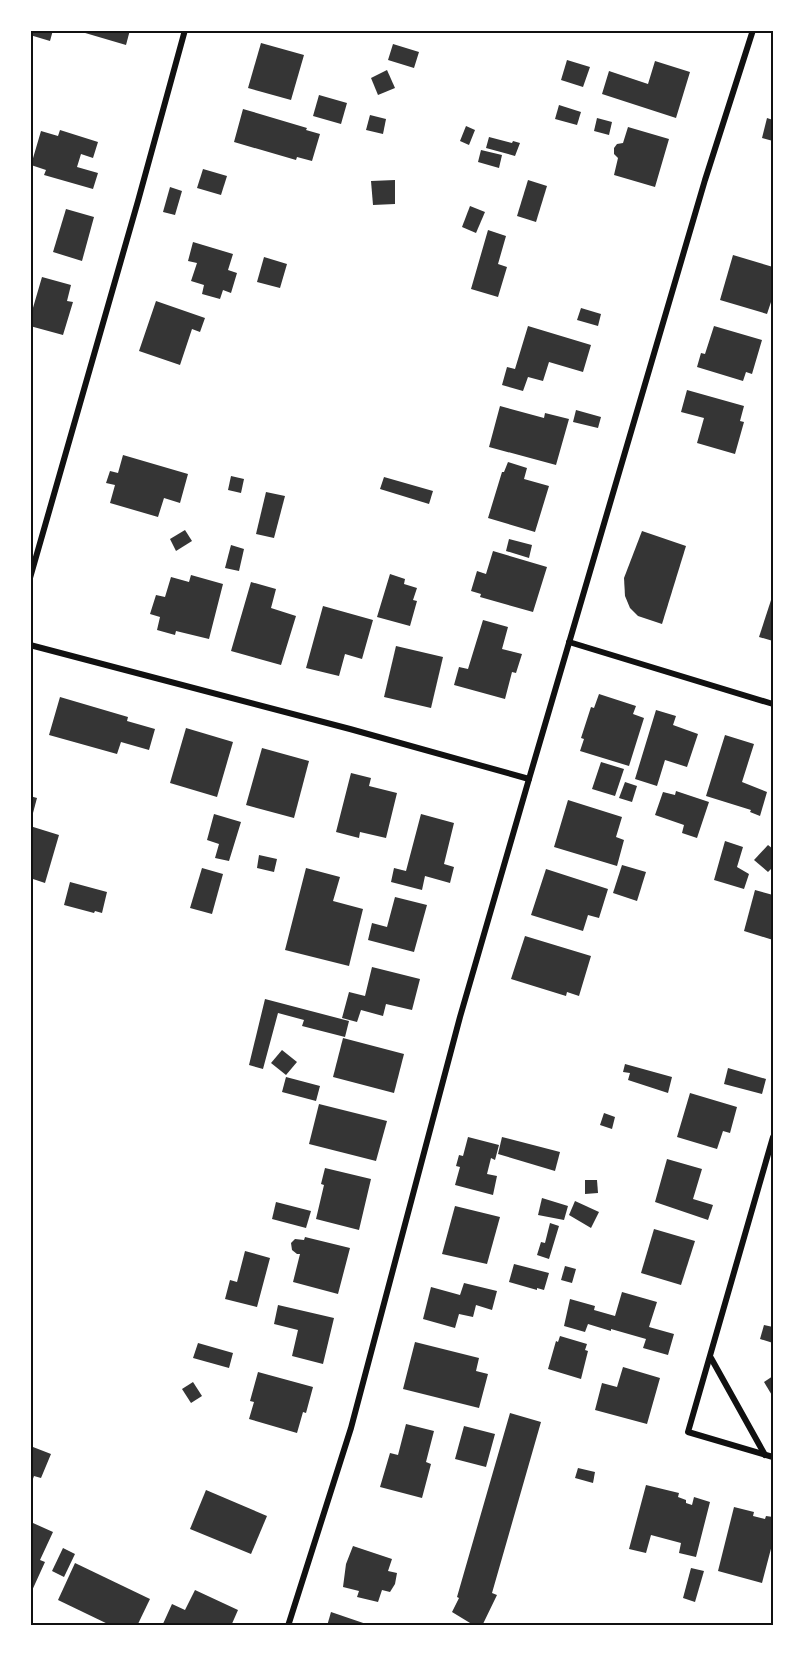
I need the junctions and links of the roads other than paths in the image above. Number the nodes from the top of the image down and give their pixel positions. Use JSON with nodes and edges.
{"nodes":[{"id":1,"x":185,"y":30,"type":"edge"},
{"id":2,"x":753,"y":30,"type":"edge"},
{"id":3,"x":30,"y":578,"type":"edge"},
{"id":4,"x":569,"y":642,"type":"junction"},
{"id":5,"x":30,"y":645,"type":"edge"},
{"id":6,"x":773,"y":704,"type":"edge"},
{"id":7,"x":529,"y":779,"type":"junction"},
{"id":8,"x":773,"y":1137,"type":"edge"},
{"id":9,"x":711,"y":1359,"type":"junction"},
{"id":10,"x":765,"y":1455,"type":"junction"},
{"id":11,"x":773,"y":1457,"type":"edge"},
{"id":12,"x":288,"y":1626,"type":"edge"}],
"edges":[{"from":1,"to":3,"type":"street"},
{"from":2,"to":4,"type":"street"},
{"from":4,"to":6,"type":"street"},
{"from":4,"to":7,"type":"street"},
{"from":5,"to":7,"type":"street"},
{"from":7,"to":12,"type":"street"},
{"from":8,"to":9,"type":"street"},
{"from":9,"to":10,"type":"street"},
{"from":9,"to":10,"type":"street"},
{"from":10,"to":11,"type":"street"}]}
